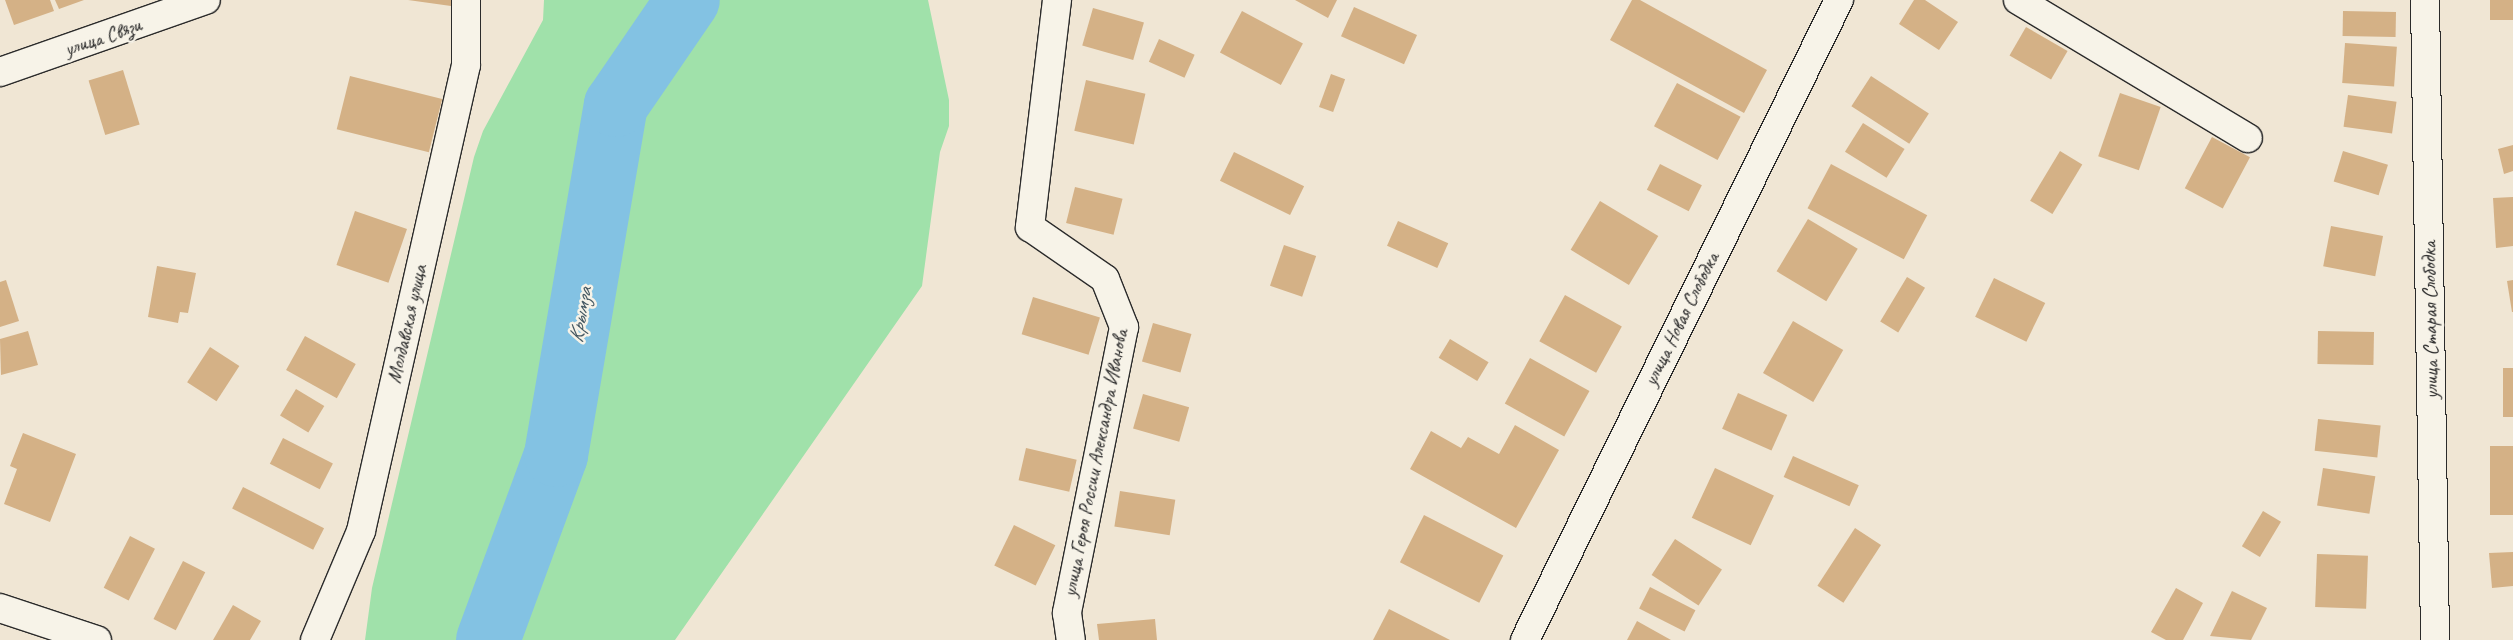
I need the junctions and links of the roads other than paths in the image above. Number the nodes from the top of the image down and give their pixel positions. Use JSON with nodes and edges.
{"nodes":[{"id":1,"x":206,"y":0,"type":"edge"},
{"id":2,"x":466,"y":0,"type":"edge"},
{"id":3,"x":1057,"y":0,"type":"edge"},
{"id":4,"x":1839,"y":0,"type":"edge"},
{"id":5,"x":2018,"y":0,"type":"edge"},
{"id":6,"x":2425,"y":0,"type":"edge"},
{"id":7,"x":0,"y":72,"type":"edge"},
{"id":8,"x":2248,"y":138,"type":"dead end"},
{"id":9,"x":0,"y":608,"type":"edge"},
{"id":10,"x":97,"y":640,"type":"edge"},
{"id":11,"x":315,"y":640,"type":"edge"},
{"id":12,"x":1071,"y":640,"type":"edge"},
{"id":13,"x":1525,"y":640,"type":"edge"},
{"id":14,"x":2435,"y":640,"type":"edge"}],
"edges":[{"from":1,"to":7,"type":"street","name":"улица Связи"},
{"from":2,"to":11,"type":"street","name":"Молдавская улица"},
{"from":3,"to":12,"type":"street","name":"улица Героя России Александра Иванова"},
{"from":4,"to":13,"type":"street","name":"улица Новая Слободка"},
{"from":5,"to":8,"type":"street"},
{"from":6,"to":14,"type":"street","name":"улица Старая Слободка"},
{"from":9,"to":10,"type":"street"}]}
